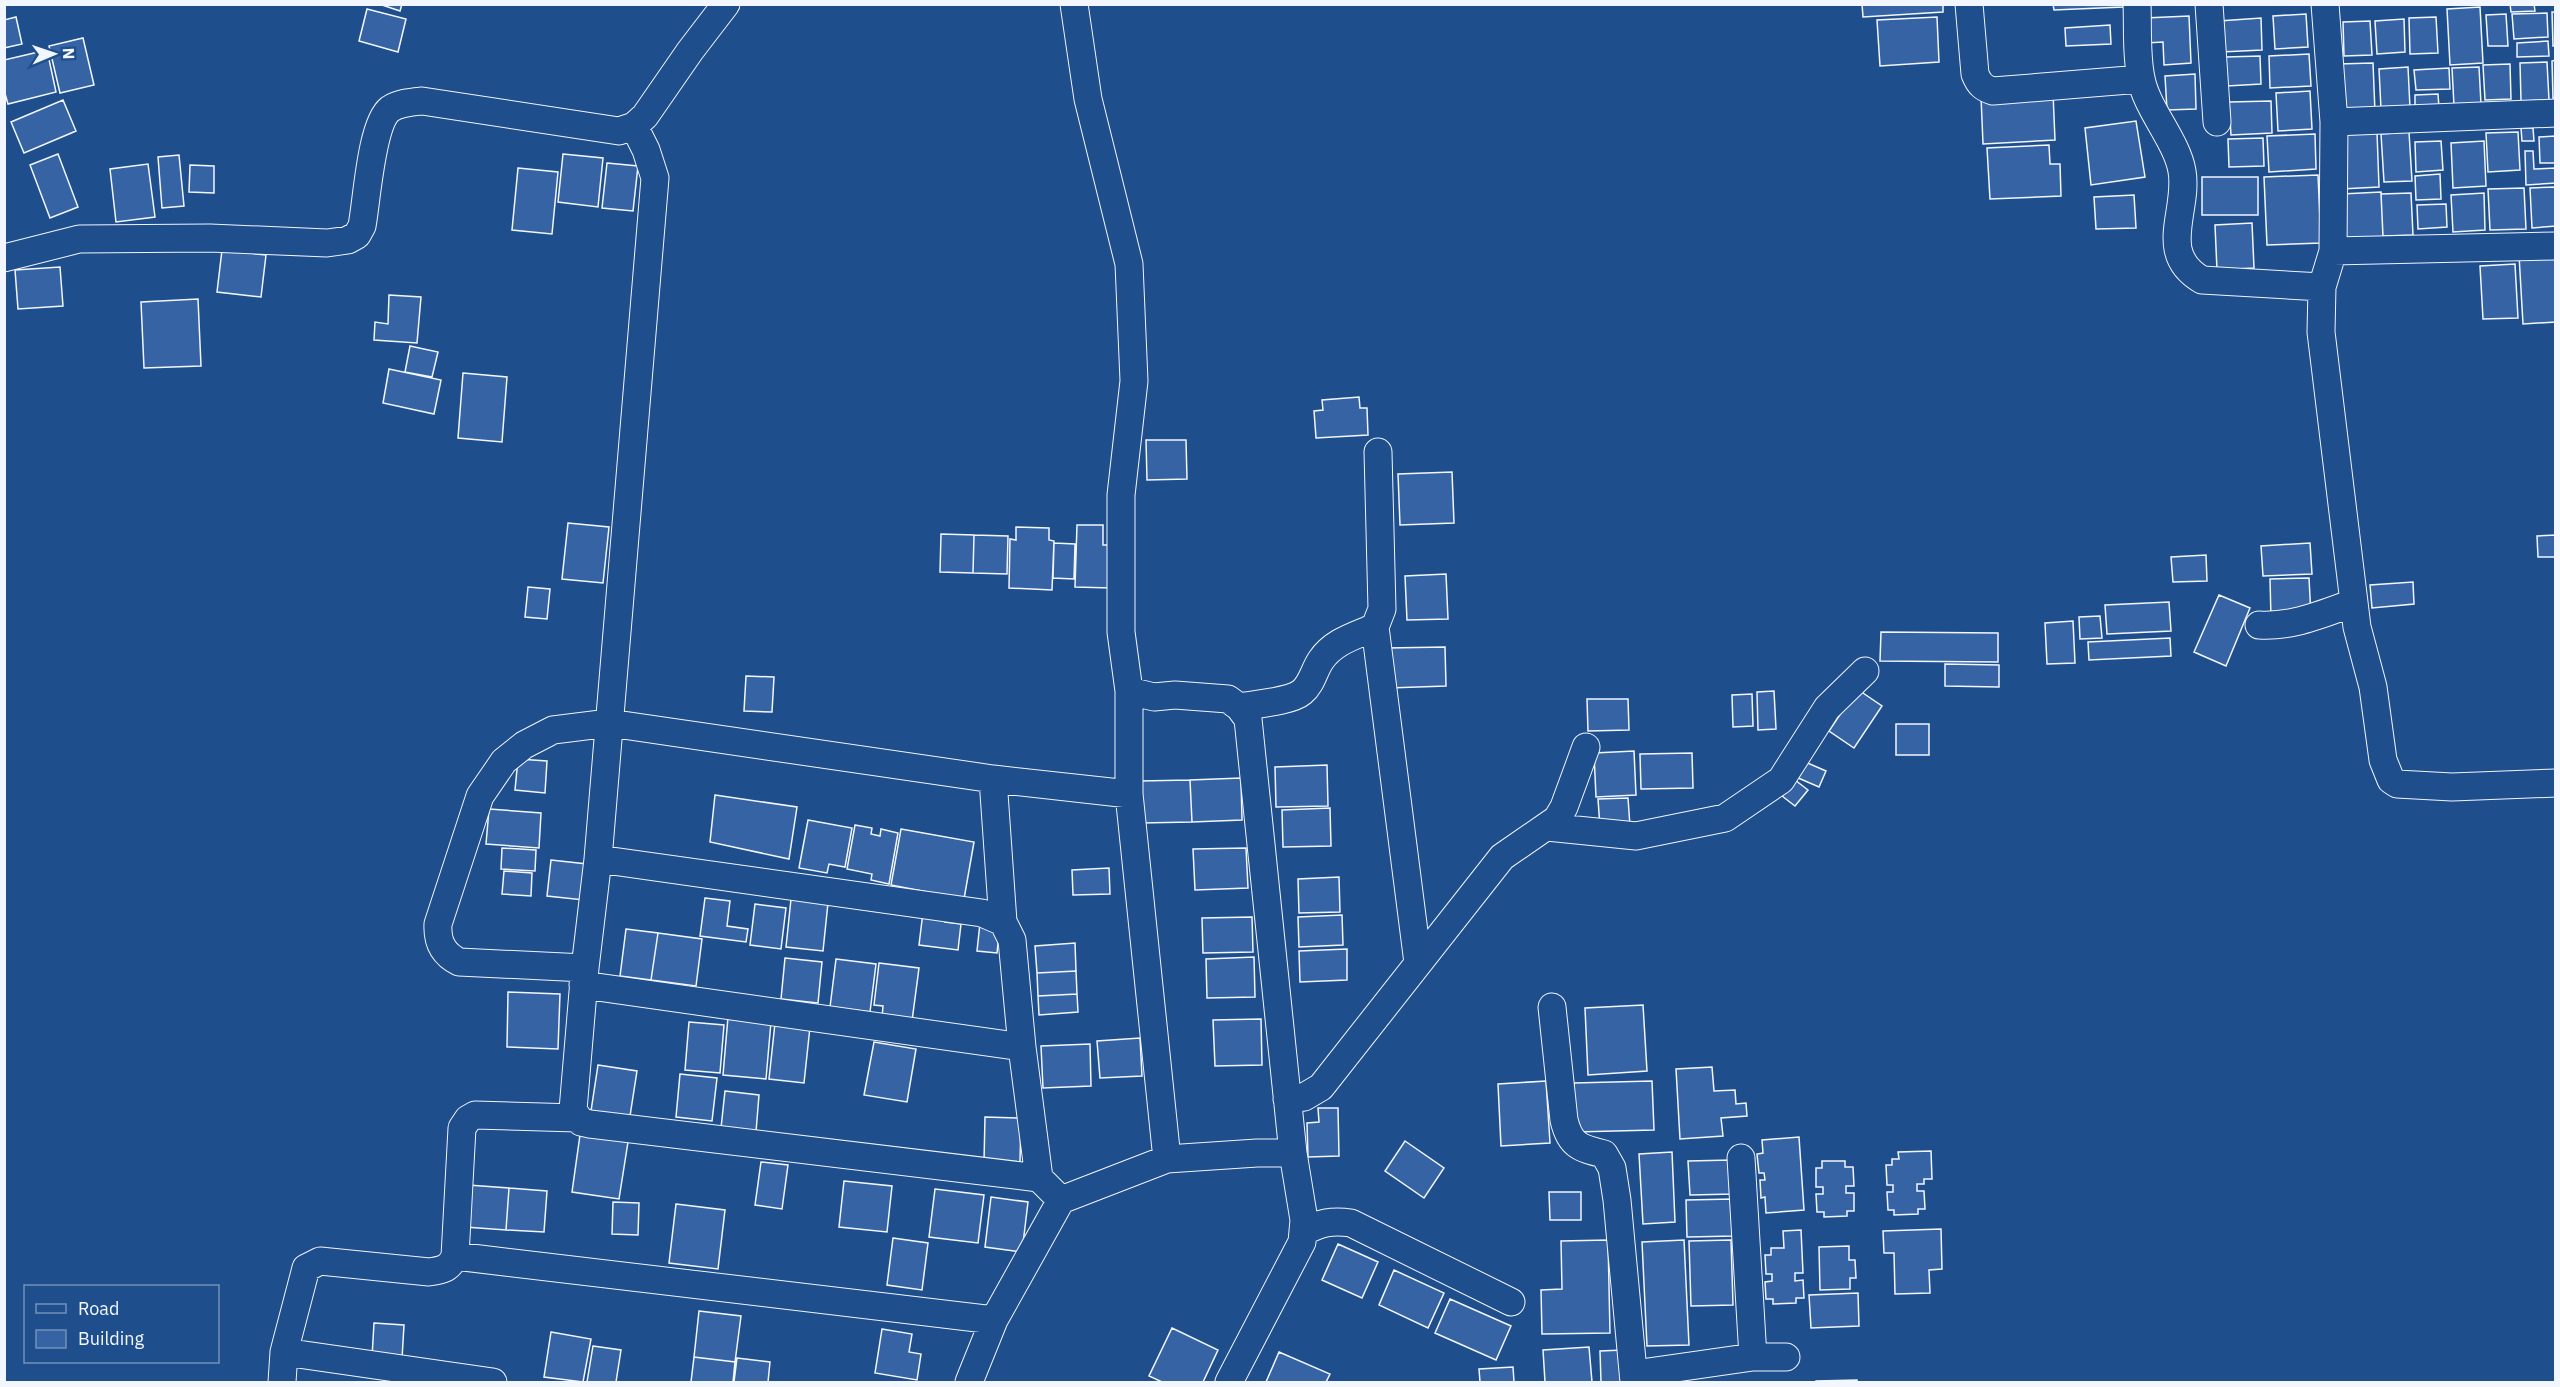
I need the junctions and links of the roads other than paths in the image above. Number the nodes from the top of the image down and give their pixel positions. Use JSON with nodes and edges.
{"nodes":[{"id":1,"x":726,"y":4,"type":"edge"},
{"id":2,"x":1074,"y":4,"type":"edge"},
{"id":3,"x":1969,"y":4,"type":"edge"},
{"id":4,"x":2137,"y":4,"type":"edge"},
{"id":5,"x":2209,"y":4,"type":"edge"},
{"id":6,"x":2325,"y":4,"type":"edge"},
{"id":7,"x":2141,"y":79,"type":"junction"},
{"id":8,"x":2556,"y":113,"type":"edge"},
{"id":9,"x":2217,"y":122,"type":"dead end"},
{"id":10,"x":2334,"y":122,"type":"junction"},
{"id":11,"x":634,"y":126,"type":"junction"},
{"id":12,"x":2556,"y":246,"type":"edge"},
{"id":13,"x":2333,"y":251,"type":"junction"},
{"id":14,"x":4,"y":258,"type":"edge"},
{"id":15,"x":2322,"y":286,"type":"junction"},
{"id":16,"x":1378,"y":452,"type":"dead end"},
{"id":17,"x":2355,"y":615,"type":"junction"},
{"id":18,"x":2259,"y":625,"type":"dead end"},
{"id":19,"x":1376,"y":627,"type":"junction"},
{"id":20,"x":1865,"y":671,"type":"dead end"},
{"id":21,"x":1129,"y":691,"type":"junction"},
{"id":22,"x":1239,"y":707,"type":"junction"},
{"id":23,"x":609,"y":723,"type":"junction"},
{"id":24,"x":1586,"y":747,"type":"dead end"},
{"id":25,"x":993,"y":779,"type":"junction"},
{"id":26,"x":2556,"y":783,"type":"edge"},
{"id":27,"x":1130,"y":794,"type":"junction"},
{"id":28,"x":1547,"y":827,"type":"junction"},
{"id":29,"x":598,"y":859,"type":"junction"},
{"id":30,"x":1002,"y":922,"type":"junction"},
{"id":31,"x":1418,"y":963,"type":"junction"},
{"id":32,"x":584,"y":977,"type":"junction"},
{"id":33,"x":1552,"y":1006,"type":"dead end"},
{"id":34,"x":1022,"y":1047,"type":"junction"},
{"id":35,"x":1287,"y":1100,"type":"junction"},
{"id":36,"x":577,"y":1118,"type":"junction"},
{"id":37,"x":1293,"y":1153,"type":"junction"},
{"id":38,"x":1741,"y":1158,"type":"dead end"},
{"id":39,"x":1167,"y":1159,"type":"junction"},
{"id":40,"x":1039,"y":1178,"type":"junction"},
{"id":41,"x":1060,"y":1200,"type":"junction"},
{"id":42,"x":1303,"y":1226,"type":"junction"},
{"id":43,"x":455,"y":1256,"type":"junction"},
{"id":44,"x":1511,"y":1302,"type":"dead end"},
{"id":45,"x":994,"y":1320,"type":"junction"},
{"id":46,"x":284,"y":1352,"type":"junction"},
{"id":47,"x":1753,"y":1357,"type":"junction"},
{"id":48,"x":1786,"y":1357,"type":"dead end"},
{"id":49,"x":1634,"y":1378,"type":"edge"},
{"id":50,"x":282,"y":1383,"type":"edge"},
{"id":51,"x":493,"y":1383,"type":"edge"},
{"id":52,"x":969,"y":1383,"type":"edge"},
{"id":53,"x":1229,"y":1383,"type":"edge"}],
"edges":[{"from":1,"to":11,"type":"street"},
{"from":2,"to":21,"type":"street"},
{"from":3,"to":7,"type":"street"},
{"from":4,"to":7,"type":"street"},
{"from":5,"to":9,"type":"street"},
{"from":6,"to":10,"type":"street"},
{"from":7,"to":15,"type":"street"},
{"from":8,"to":10,"type":"street"},
{"from":10,"to":13,"type":"street"},
{"from":11,"to":14,"type":"street"},
{"from":11,"to":23,"type":"street"},
{"from":12,"to":13,"type":"street"},
{"from":13,"to":15,"type":"street"},
{"from":15,"to":17,"type":"street"},
{"from":16,"to":19,"type":"street"},
{"from":17,"to":18,"type":"street"},
{"from":17,"to":26,"type":"street"},
{"from":19,"to":22,"type":"street"},
{"from":19,"to":31,"type":"street"},
{"from":20,"to":28,"type":"street"},
{"from":21,"to":22,"type":"street"},
{"from":21,"to":27,"type":"street"},
{"from":22,"to":35,"type":"street"},
{"from":23,"to":25,"type":"street"},
{"from":23,"to":29,"type":"street"},
{"from":23,"to":32,"type":"street"},
{"from":24,"to":28,"type":"street"},
{"from":25,"to":27,"type":"street"},
{"from":25,"to":30,"type":"street"},
{"from":27,"to":39,"type":"street"},
{"from":28,"to":31,"type":"street"},
{"from":29,"to":30,"type":"street"},
{"from":29,"to":32,"type":"street"},
{"from":30,"to":34,"type":"street"},
{"from":31,"to":35,"type":"street"},
{"from":32,"to":34,"type":"street"},
{"from":32,"to":36,"type":"street"},
{"from":33,"to":49,"type":"street"},
{"from":34,"to":40,"type":"street"},
{"from":35,"to":37,"type":"street"},
{"from":36,"to":40,"type":"street"},
{"from":36,"to":43,"type":"street"},
{"from":37,"to":39,"type":"street"},
{"from":37,"to":42,"type":"street"},
{"from":38,"to":47,"type":"street"},
{"from":39,"to":41,"type":"street"},
{"from":40,"to":41,"type":"street"},
{"from":41,"to":45,"type":"street"},
{"from":42,"to":44,"type":"street"},
{"from":42,"to":53,"type":"street"},
{"from":43,"to":45,"type":"street"},
{"from":43,"to":46,"type":"street"},
{"from":45,"to":52,"type":"street"},
{"from":46,"to":50,"type":"street"},
{"from":46,"to":51,"type":"street"},
{"from":47,"to":48,"type":"street"},
{"from":47,"to":49,"type":"street"}]}
